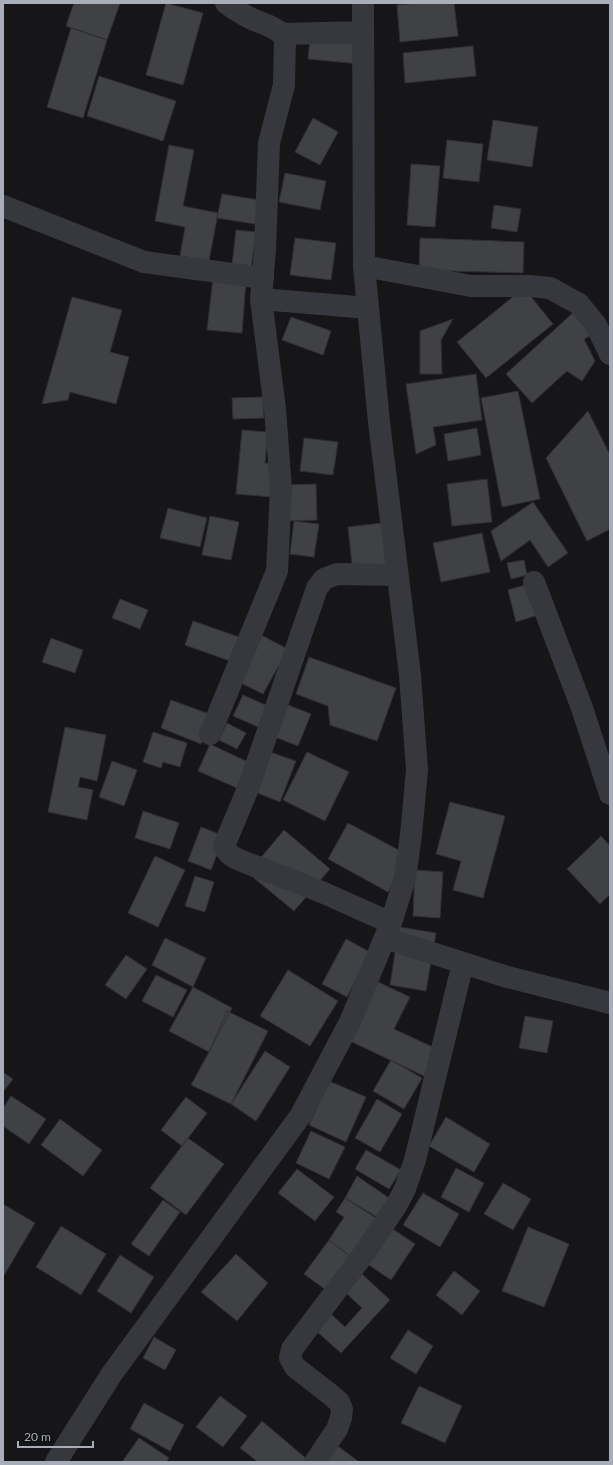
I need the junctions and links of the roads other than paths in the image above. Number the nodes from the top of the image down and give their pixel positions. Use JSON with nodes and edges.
{"nodes":[{"id":1,"x":226,"y":3,"type":"edge"},
{"id":2,"x":363,"y":3,"type":"edge"},
{"id":3,"x":363,"y":32,"type":"junction"},
{"id":4,"x":283,"y":34,"type":"junction"},
{"id":5,"x":3,"y":206,"type":"edge"},
{"id":6,"x":364,"y":266,"type":"junction"},
{"id":7,"x":263,"y":278,"type":"junction"},
{"id":8,"x":261,"y":299,"type":"junction"},
{"id":9,"x":368,"y":308,"type":"junction"},
{"id":10,"x":610,"y":354,"type":"edge"},
{"id":11,"x":396,"y":575,"type":"junction"},
{"id":12,"x":534,"y":582,"type":"dead end"},
{"id":13,"x":210,"y":734,"type":"dead end"},
{"id":14,"x":610,"y":794,"type":"edge"},
{"id":15,"x":388,"y":931,"type":"junction"},
{"id":16,"x":463,"y":963,"type":"junction"},
{"id":17,"x":610,"y":1003,"type":"edge"},
{"id":18,"x":56,"y":1462,"type":"edge"},
{"id":19,"x":315,"y":1462,"type":"edge"}],
"edges":[{"from":1,"to":4,"type":"street"},
{"from":2,"to":3,"type":"street"},
{"from":3,"to":4,"type":"street"},
{"from":3,"to":6,"type":"street"},
{"from":4,"to":7,"type":"street"},
{"from":5,"to":7,"type":"street"},
{"from":6,"to":9,"type":"street"},
{"from":6,"to":10,"type":"street"},
{"from":7,"to":8,"type":"street"},
{"from":8,"to":9,"type":"street"},
{"from":8,"to":13,"type":"street"},
{"from":9,"to":11,"type":"street"},
{"from":11,"to":15,"type":"street"},
{"from":11,"to":15,"type":"street"},
{"from":12,"to":14,"type":"street"},
{"from":15,"to":16,"type":"street"},
{"from":15,"to":18,"type":"street"},
{"from":16,"to":17,"type":"street"},
{"from":16,"to":19,"type":"street"}]}
